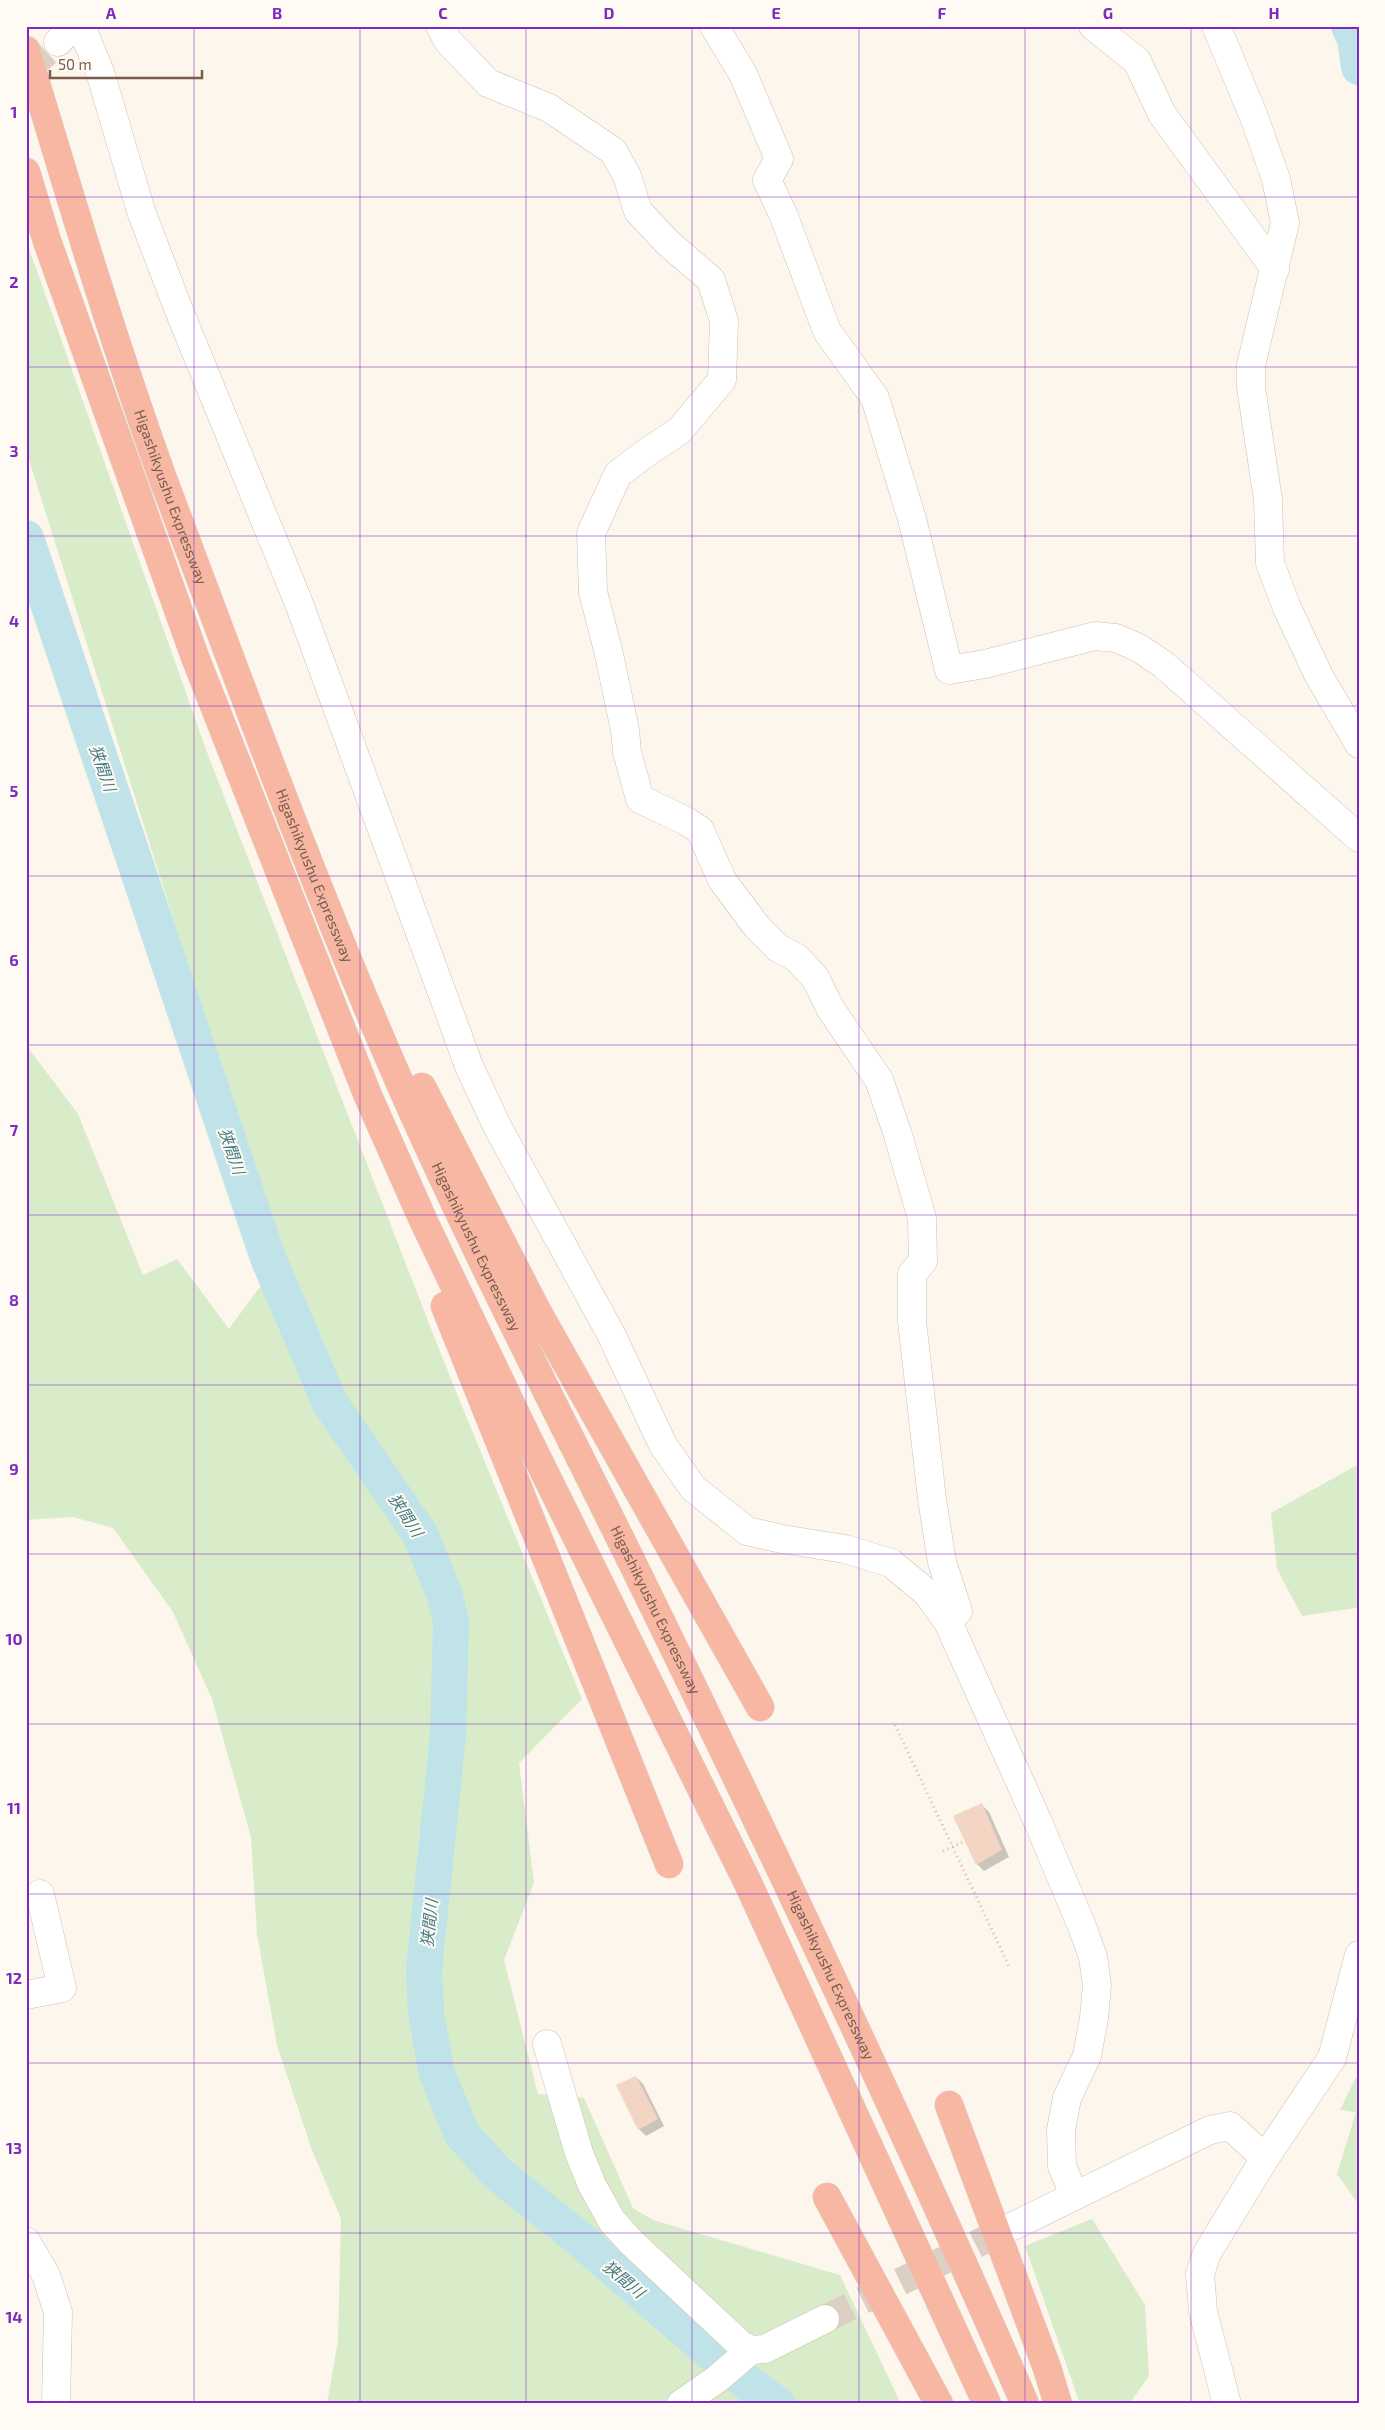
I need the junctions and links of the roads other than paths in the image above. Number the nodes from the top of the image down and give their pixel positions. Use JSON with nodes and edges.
{"nodes":[{"id":1,"x":81,"y":26,"type":"edge"},
{"id":2,"x":440,"y":26,"type":"edge"},
{"id":3,"x":714,"y":26,"type":"edge"},
{"id":4,"x":1093,"y":26,"type":"edge"},
{"id":5,"x":1216,"y":26,"type":"edge"},
{"id":6,"x":26,"y":50,"type":"edge"},
{"id":7,"x":26,"y":172,"type":"edge"},
{"id":8,"x":1275,"y":269,"type":"junction"},
{"id":9,"x":1359,"y":744,"type":"edge"},
{"id":10,"x":266,"y":752,"type":"junction"},
{"id":11,"x":1359,"y":838,"type":"edge"},
{"id":12,"x":368,"y":1096,"type":"junction"},
{"id":13,"x":948,"y":1622,"type":"junction"},
{"id":14,"x":760,"y":1707,"type":"dead end"},
{"id":15,"x":669,"y":1864,"type":"dead end"},
{"id":16,"x":40,"y":1894,"type":"dead end"},
{"id":17,"x":1359,"y":1955,"type":"edge"},
{"id":18,"x":26,"y":1995,"type":"edge"},
{"id":19,"x":547,"y":2044,"type":"dead end"},
{"id":20,"x":949,"y":2104,"type":"dead end"},
{"id":21,"x":1265,"y":2158,"type":"junction"},
{"id":22,"x":1074,"y":2195,"type":"junction"},
{"id":23,"x":827,"y":2197,"type":"dead end"},
{"id":24,"x":1013,"y":2226,"type":"tunnel mouth"},
{"id":25,"x":26,"y":2241,"type":"edge"},
{"id":26,"x":824,"y":2319,"type":"tunnel mouth"},
{"id":27,"x":751,"y":2350,"type":"junction"},
{"id":28,"x":717,"y":2379,"type":"junction"},
{"id":29,"x":1020,"y":2394,"type":"edge"},
{"id":30,"x":986,"y":2401,"type":"edge"},
{"id":31,"x":56,"y":2404,"type":"edge"},
{"id":32,"x":681,"y":2404,"type":"edge"},
{"id":33,"x":698,"y":2404,"type":"edge"},
{"id":34,"x":939,"y":2404,"type":"edge"},
{"id":35,"x":1058,"y":2404,"type":"edge"},
{"id":36,"x":1227,"y":2404,"type":"edge"}],
"edges":[{"from":1,"to":13,"type":"street"},
{"from":2,"to":13,"type":"street"},
{"from":3,"to":11,"type":"street"},
{"from":4,"to":8,"type":"street"},
{"from":5,"to":8,"type":"street"},
{"from":6,"to":10,"type":"highway","name":"Higashikyushu Expressway"},
{"from":7,"to":12,"type":"highway","name":"Higashikyushu Expressway"},
{"from":8,"to":9,"type":"street"},
{"from":10,"to":14,"type":"highway"},
{"from":10,"to":29,"type":"highway","name":"Higashikyushu Expressway"},
{"from":12,"to":15,"type":"highway"},
{"from":12,"to":30,"type":"highway","name":"Higashikyushu Expressway"},
{"from":13,"to":22,"type":"street"},
{"from":16,"to":18,"type":"street"},
{"from":17,"to":21,"type":"street"},
{"from":19,"to":27,"type":"street"},
{"from":20,"to":35,"type":"highway"},
{"from":21,"to":22,"type":"street"},
{"from":21,"to":36,"type":"street"},
{"from":22,"to":24,"type":"street"},
{"from":23,"to":34,"type":"highway"},
{"from":25,"to":31,"type":"street"},
{"from":26,"to":27,"type":"street"},
{"from":27,"to":28,"type":"street"},
{"from":28,"to":32,"type":"street"},
{"from":28,"to":33,"type":"street"}]}
